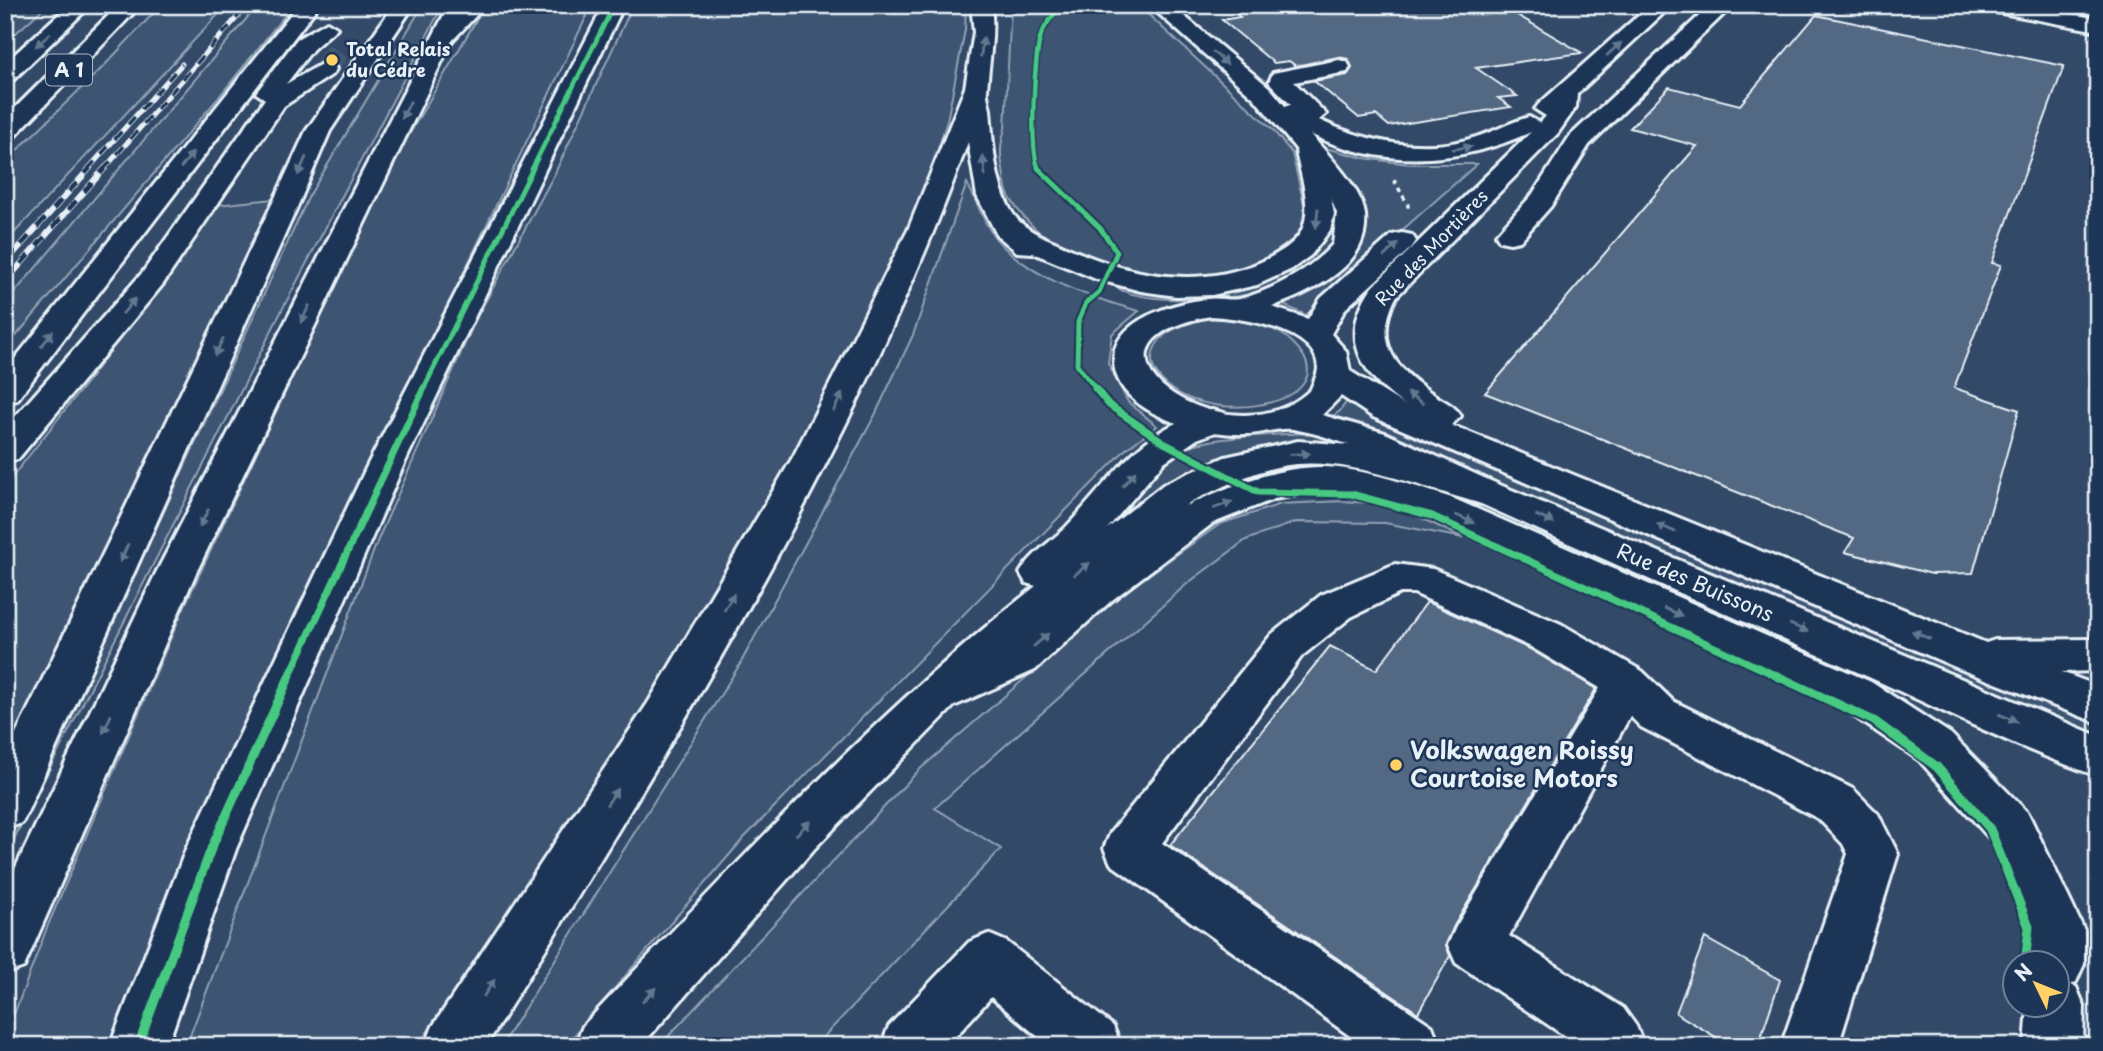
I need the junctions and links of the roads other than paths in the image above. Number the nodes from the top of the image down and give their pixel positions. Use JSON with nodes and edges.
{"nodes":[{"id":1,"x":81,"y":5,"type":"edge"},
{"id":2,"x":131,"y":5,"type":"edge"},
{"id":3,"x":309,"y":5,"type":"edge"},
{"id":4,"x":404,"y":5,"type":"edge"},
{"id":5,"x":458,"y":5,"type":"edge"},
{"id":6,"x":476,"y":5,"type":"edge"},
{"id":7,"x":614,"y":5,"type":"edge"},
{"id":8,"x":981,"y":5,"type":"edge"},
{"id":9,"x":1160,"y":5,"type":"edge"},
{"id":10,"x":1662,"y":5,"type":"edge"},
{"id":11,"x":1723,"y":5,"type":"edge"},
{"id":12,"x":1991,"y":5,"type":"edge"},
{"id":13,"x":2059,"y":5,"type":"edge"},
{"id":14,"x":2098,"y":12,"type":"edge"},
{"id":15,"x":1177,"y":15,"type":"edge"},
{"id":16,"x":2098,"y":25,"type":"edge"},
{"id":17,"x":441,"y":40,"type":"junction"},
{"id":18,"x":334,"y":41,"type":"junction"},
{"id":19,"x":378,"y":42,"type":"junction"},
{"id":20,"x":1339,"y":67,"type":"dead end"},
{"id":21,"x":5,"y":75,"type":"edge"},
{"id":22,"x":302,"y":81,"type":"junction"},
{"id":23,"x":347,"y":88,"type":"junction"},
{"id":24,"x":976,"y":88,"type":"junction"},
{"id":25,"x":1566,"y":92,"type":"junction"},
{"id":26,"x":1262,"y":93,"type":"junction"},
{"id":27,"x":282,"y":123,"type":"junction"},
{"id":28,"x":1529,"y":124,"type":"junction"},
{"id":29,"x":318,"y":131,"type":"junction"},
{"id":30,"x":5,"y":132,"type":"edge"},
{"id":31,"x":1430,"y":150,"type":"junction"},
{"id":32,"x":1309,"y":151,"type":"junction"},
{"id":33,"x":1007,"y":229,"type":"junction"},
{"id":34,"x":1510,"y":235,"type":"dead end"},
{"id":35,"x":1244,"y":308,"type":"junction"},
{"id":36,"x":1180,"y":312,"type":"junction"},
{"id":37,"x":1314,"y":336,"type":"junction"},
{"id":38,"x":1333,"y":375,"type":"junction"},
{"id":39,"x":5,"y":393,"type":"edge"},
{"id":40,"x":1290,"y":417,"type":"junction"},
{"id":41,"x":1212,"y":421,"type":"junction"},
{"id":42,"x":5,"y":451,"type":"edge"},
{"id":43,"x":1535,"y":473,"type":"junction"},
{"id":44,"x":1482,"y":492,"type":"junction"},
{"id":45,"x":2098,"y":655,"type":"edge"},
{"id":46,"x":1975,"y":657,"type":"junction"},
{"id":47,"x":1626,"y":683,"type":"junction"},
{"id":48,"x":939,"y":694,"type":"junction"},
{"id":49,"x":2098,"y":705,"type":"edge"},
{"id":50,"x":2098,"y":757,"type":"edge"},
{"id":51,"x":5,"y":808,"type":"edge"},
{"id":52,"x":5,"y":949,"type":"edge"},
{"id":53,"x":2057,"y":950,"type":"edge"},
{"id":54,"x":2055,"y":1020,"type":"edge"},
{"id":55,"x":138,"y":1046,"type":"edge"},
{"id":56,"x":453,"y":1046,"type":"edge"},
{"id":57,"x":603,"y":1046,"type":"edge"},
{"id":58,"x":909,"y":1046,"type":"edge"},
{"id":59,"x":1093,"y":1046,"type":"edge"},
{"id":60,"x":1412,"y":1046,"type":"edge"},
{"id":61,"x":1616,"y":1046,"type":"edge"},
{"id":62,"x":1809,"y":1046,"type":"edge"},
{"id":63,"x":2054,"y":1046,"type":"edge"}],
"edges":[{"from":1,"to":21,"type":"main road","number":"A 1","one_way":true},
{"from":2,"to":30,"type":"main road","number":"A 1"},
{"from":39,"to":3,"type":"main road","one_way":true},
{"from":4,"to":19,"type":"main road"},
{"from":5,"to":17,"type":"main road"},
{"from":6,"to":17,"type":"main road"},
{"from":7,"to":55,"type":"main road"},
{"from":24,"to":8,"type":"main road","one_way":true},
{"from":9,"to":15,"type":"main road"},
{"from":25,"to":10,"type":"main road","name":"Rue des Mortières","one_way":true},
{"from":11,"to":34,"type":"main road"},
{"from":12,"to":16,"type":"main road"},
{"from":13,"to":14,"type":"main road"},
{"from":15,"to":26,"type":"main road","one_way":true},
{"from":17,"to":52,"type":"main road","one_way":true},
{"from":18,"to":19,"type":"main road"},
{"from":18,"to":22,"type":"main road"},
{"from":18,"to":27,"type":"main road"},
{"from":19,"to":23,"type":"main road"},
{"from":20,"to":31,"type":"main road"},
{"from":22,"to":23,"type":"main road"},
{"from":22,"to":27,"type":"main road"},
{"from":23,"to":29,"type":"main road"},
{"from":33,"to":24,"type":"main road","one_way":true},
{"from":56,"to":24,"type":"main road","one_way":true},
{"from":25,"to":28,"type":"main road","name":"Rue des Mortières"},
{"from":43,"to":25,"type":"main road","name":"Rue des Mortières","one_way":true},
{"from":26,"to":31,"type":"main road"},
{"from":26,"to":32,"type":"main road"},
{"from":27,"to":29,"type":"main road"},
{"from":42,"to":27,"type":"main road","one_way":true},
{"from":31,"to":28,"type":"main road","one_way":true},
{"from":37,"to":28,"type":"main road","name":"Rue des Mortières","one_way":true},
{"from":29,"to":51,"type":"main road","one_way":true},
{"from":32,"to":33,"type":"main road","one_way":true},
{"from":32,"to":35,"type":"main road"},
{"from":33,"to":36,"type":"main road"},
{"from":35,"to":36,"type":"main road"},
{"from":35,"to":37,"type":"main road"},
{"from":36,"to":41,"type":"main road"},
{"from":37,"to":38,"type":"main road"},
{"from":38,"to":40,"type":"main road"},
{"from":38,"to":43,"type":"main road","name":"Rue des Buissons"},
{"from":40,"to":41,"type":"main road"},
{"from":40,"to":44,"type":"main road","name":"Rue des Buissons"},
{"from":48,"to":41,"type":"main road","one_way":true},
{"from":46,"to":43,"type":"main road","name":"Rue des Buissons","one_way":true},
{"from":48,"to":44,"type":"main road","one_way":true},
{"from":44,"to":50,"type":"main road","name":"Rue des Buissons","one_way":true},
{"from":45,"to":46,"type":"main road"},
{"from":46,"to":49,"type":"main road","name":"Rue des Buissons"},
{"from":47,"to":60,"type":"main road"},
{"from":47,"to":61,"type":"main road"},
{"from":47,"to":62,"type":"main road"},
{"from":48,"to":53,"type":"main road","one_way":true},
{"from":57,"to":48,"type":"main road","one_way":true},
{"from":54,"to":63,"type":"main road"},
{"from":58,"to":59,"type":"main road"}]}
